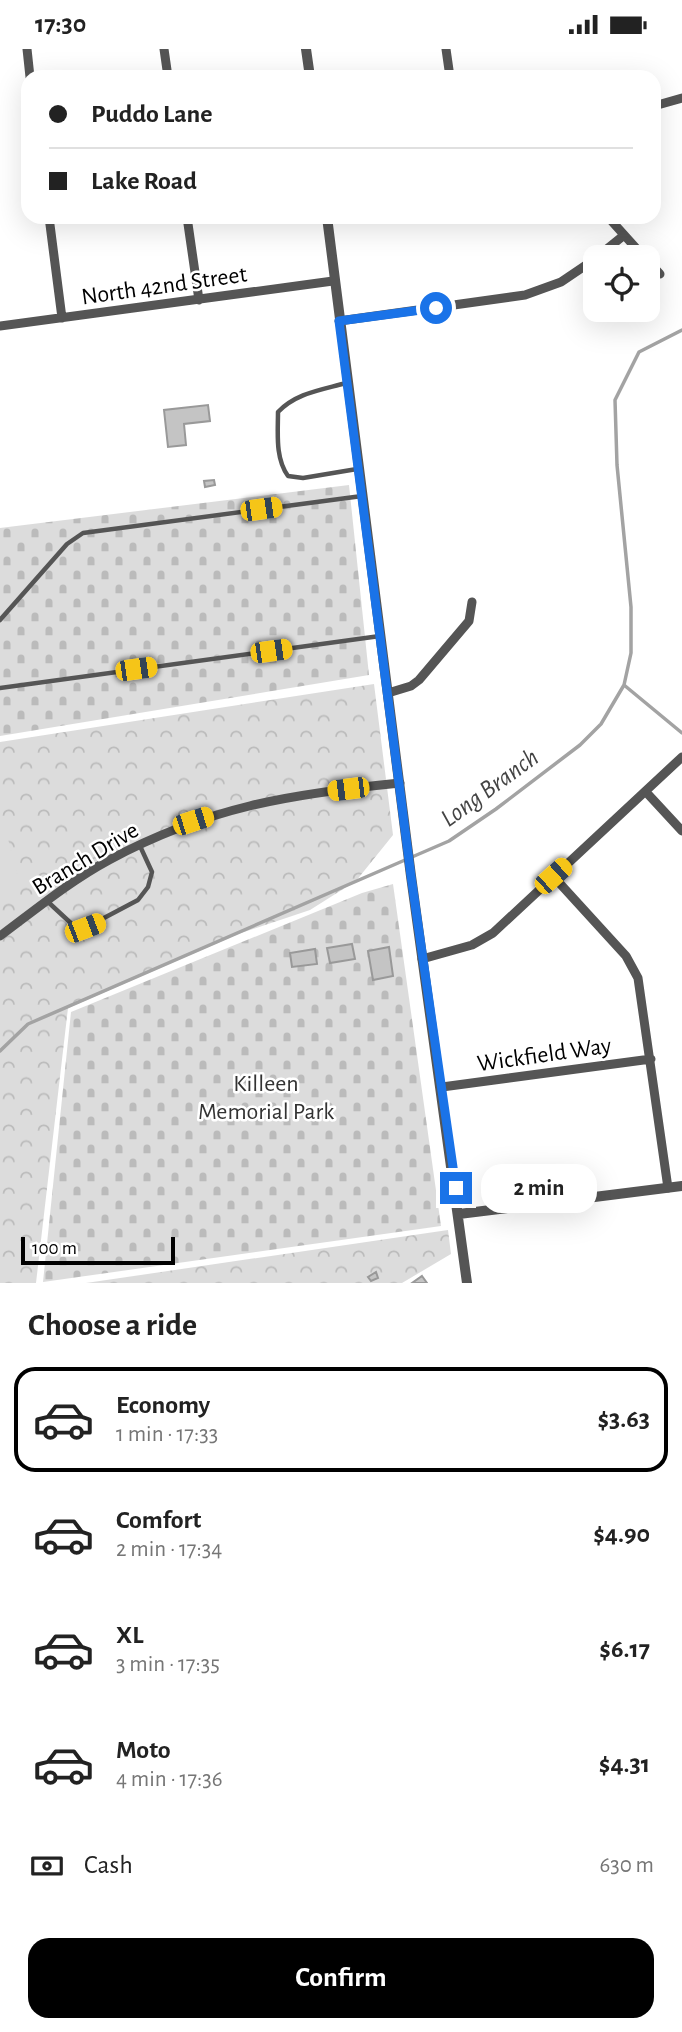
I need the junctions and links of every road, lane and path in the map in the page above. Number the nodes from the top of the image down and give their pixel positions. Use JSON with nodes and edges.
{"nodes":[{"id":1,"x":27,"y":49,"type":"edge"},
{"id":2,"x":164,"y":49,"type":"edge"},
{"id":3,"x":306,"y":49,"type":"edge"},
{"id":4,"x":446,"y":49,"type":"edge"},
{"id":5,"x":29,"y":70,"type":"edge"},
{"id":6,"x":167,"y":70,"type":"edge"},
{"id":7,"x":309,"y":70,"type":"edge"},
{"id":8,"x":449,"y":70,"type":"edge"},
{"id":9,"x":682,"y":98,"type":"edge"},
{"id":10,"x":661,"y":104,"type":"edge"},
{"id":11,"x":50,"y":224,"type":"edge"},
{"id":12,"x":188,"y":224,"type":"edge"},
{"id":13,"x":328,"y":224,"type":"edge"},
{"id":14,"x":614,"y":224,"type":"edge"},
{"id":15,"x":623,"y":236,"type":"junction"},
{"id":16,"x":612,"y":245,"type":"edge"},
{"id":17,"x":632,"y":245,"type":"edge"},
{"id":18,"x":583,"y":267,"type":"edge"},
{"id":19,"x":334,"y":281,"type":"junction"},
{"id":20,"x":198,"y":300,"type":"junction"},
{"id":21,"x":62,"y":319,"type":"junction"},
{"id":22,"x":339,"y":321,"type":"junction"},
{"id":23,"x":0,"y":326,"type":"edge"},
{"id":24,"x":347,"y":383,"type":"junction"},
{"id":25,"x":358,"y":469,"type":"junction"},
{"id":26,"x":363,"y":496,"type":"junction"},
{"id":27,"x":472,"y":602,"type":"dead end"},
{"id":28,"x":0,"y":620,"type":"edge"},
{"id":29,"x":380,"y":636,"type":"junction"},
{"id":30,"x":0,"y":688,"type":"edge"},
{"id":31,"x":388,"y":693,"type":"junction"},
{"id":32,"x":682,"y":757,"type":"edge"},
{"id":33,"x":400,"y":783,"type":"junction"},
{"id":34,"x":646,"y":792,"type":"junction"},
{"id":35,"x":682,"y":831,"type":"edge"},
{"id":36,"x":140,"y":845,"type":"junction"},
{"id":37,"x":553,"y":876,"type":"junction"},
{"id":38,"x":47,"y":901,"type":"junction"},
{"id":39,"x":0,"y":936,"type":"edge"},
{"id":40,"x":422,"y":959,"type":"junction"},
{"id":41,"x":651,"y":1059,"type":"junction"},
{"id":42,"x":442,"y":1087,"type":"junction"},
{"id":43,"x":682,"y":1186,"type":"edge"},
{"id":44,"x":668,"y":1188,"type":"junction"},
{"id":45,"x":459,"y":1214,"type":"junction"},
{"id":46,"x":467,"y":1283,"type":"edge"}],
"edges":[{"from":1,"to":5,"type":"street"},
{"from":2,"to":6,"type":"street"},
{"from":3,"to":7,"type":"street"},
{"from":4,"to":8,"type":"street"},
{"from":9,"to":10,"type":"street"},
{"from":11,"to":21,"type":"street"},
{"from":12,"to":20,"type":"street"},
{"from":13,"to":19,"type":"street"},
{"from":14,"to":15,"type":"street"},
{"from":15,"to":16,"type":"street"},
{"from":15,"to":17,"type":"street"},
{"from":18,"to":22,"type":"street"},
{"from":19,"to":20,"type":"street","name":"North 42nd Street"},
{"from":19,"to":22,"type":"street"},
{"from":20,"to":21,"type":"street","name":"North 42nd Street"},
{"from":21,"to":23,"type":"street","name":"North 42nd Street"},
{"from":22,"to":24,"type":"street"},
{"from":24,"to":25,"type":"street"},
{"from":24,"to":25,"type":"lane"},
{"from":25,"to":26,"type":"street"},
{"from":26,"to":28,"type":"lane"},
{"from":26,"to":29,"type":"street"},
{"from":27,"to":31,"type":"street"},
{"from":29,"to":30,"type":"lane"},
{"from":29,"to":31,"type":"street"},
{"from":31,"to":33,"type":"street"},
{"from":32,"to":34,"type":"street"},
{"from":33,"to":36,"type":"street","name":"Branch Drive"},
{"from":33,"to":40,"type":"street"},
{"from":34,"to":35,"type":"street"},
{"from":34,"to":37,"type":"street"},
{"from":36,"to":38,"type":"street","name":"Branch Drive"},
{"from":36,"to":38,"type":"lane"},
{"from":37,"to":40,"type":"street"},
{"from":37,"to":41,"type":"street"},
{"from":38,"to":39,"type":"street","name":"Branch Drive"},
{"from":40,"to":42,"type":"street"},
{"from":41,"to":42,"type":"street","name":"Wickfield Way"},
{"from":41,"to":44,"type":"street"},
{"from":42,"to":45,"type":"street"},
{"from":43,"to":44,"type":"street"},
{"from":44,"to":45,"type":"street"},
{"from":45,"to":46,"type":"street"}]}
